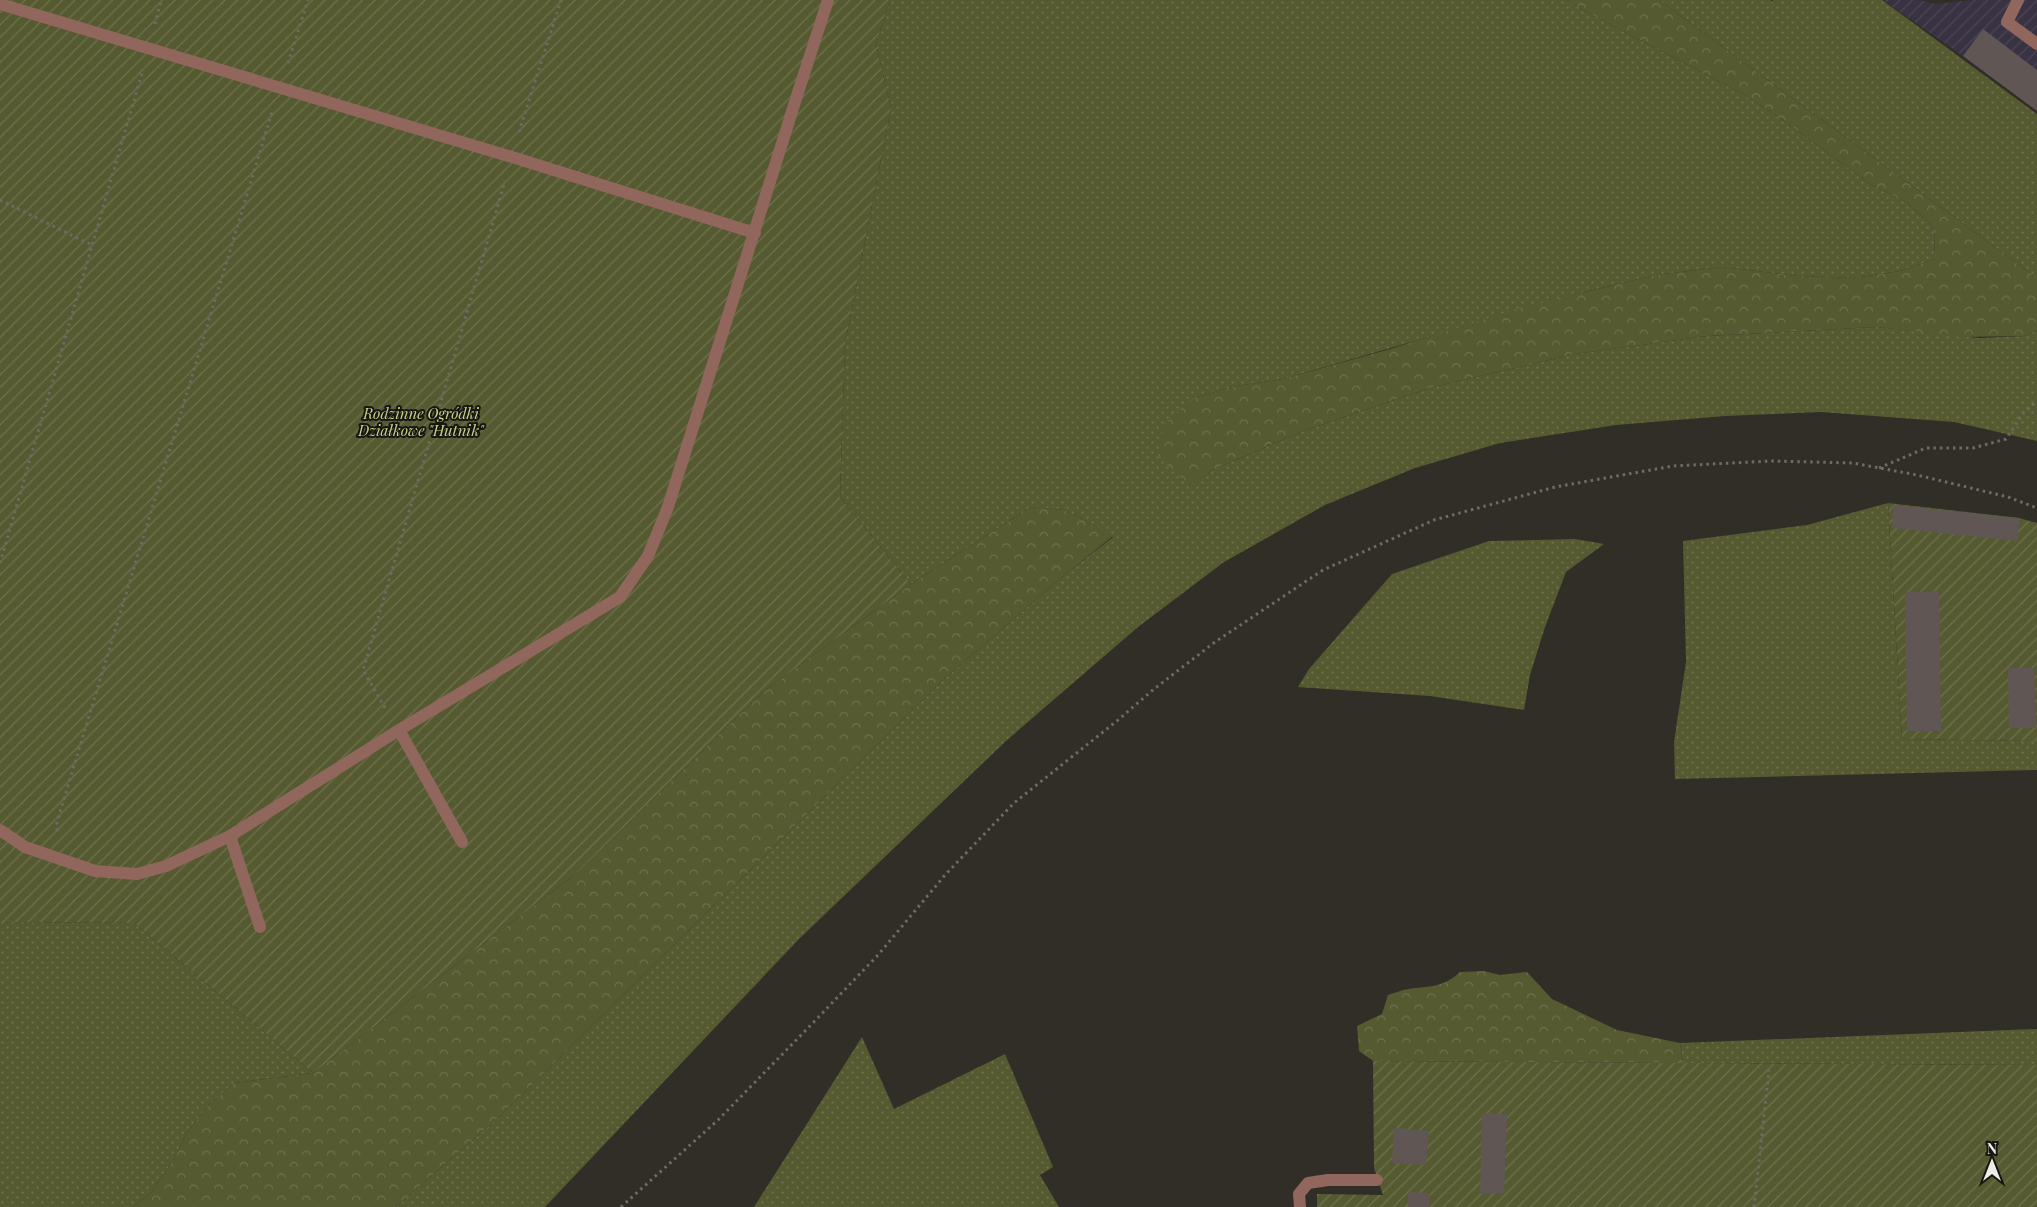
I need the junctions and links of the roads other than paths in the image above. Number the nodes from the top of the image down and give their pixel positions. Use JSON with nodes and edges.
{"nodes":[{"id":1,"x":828,"y":0,"type":"edge"},
{"id":2,"x":2018,"y":0,"type":"edge"},
{"id":3,"x":0,"y":4,"type":"edge"},
{"id":4,"x":2037,"y":44,"type":"edge"},
{"id":5,"x":755,"y":233,"type":"junction"},
{"id":6,"x":399,"y":730,"type":"junction"},
{"id":7,"x":0,"y":830,"type":"edge"},
{"id":8,"x":230,"y":836,"type":"junction"},
{"id":9,"x":462,"y":842,"type":"dead end"},
{"id":10,"x":260,"y":927,"type":"dead end"},
{"id":11,"x":1377,"y":1180,"type":"dead end"},
{"id":12,"x":1300,"y":1207,"type":"edge"}],
"edges":[{"from":1,"to":5,"type":"lane"},
{"from":2,"to":4,"type":"lane"},
{"from":3,"to":5,"type":"lane"},
{"from":5,"to":6,"type":"lane"},
{"from":6,"to":8,"type":"lane"},
{"from":6,"to":9,"type":"lane"},
{"from":7,"to":8,"type":"lane"},
{"from":8,"to":10,"type":"lane"},
{"from":11,"to":12,"type":"lane"}]}
